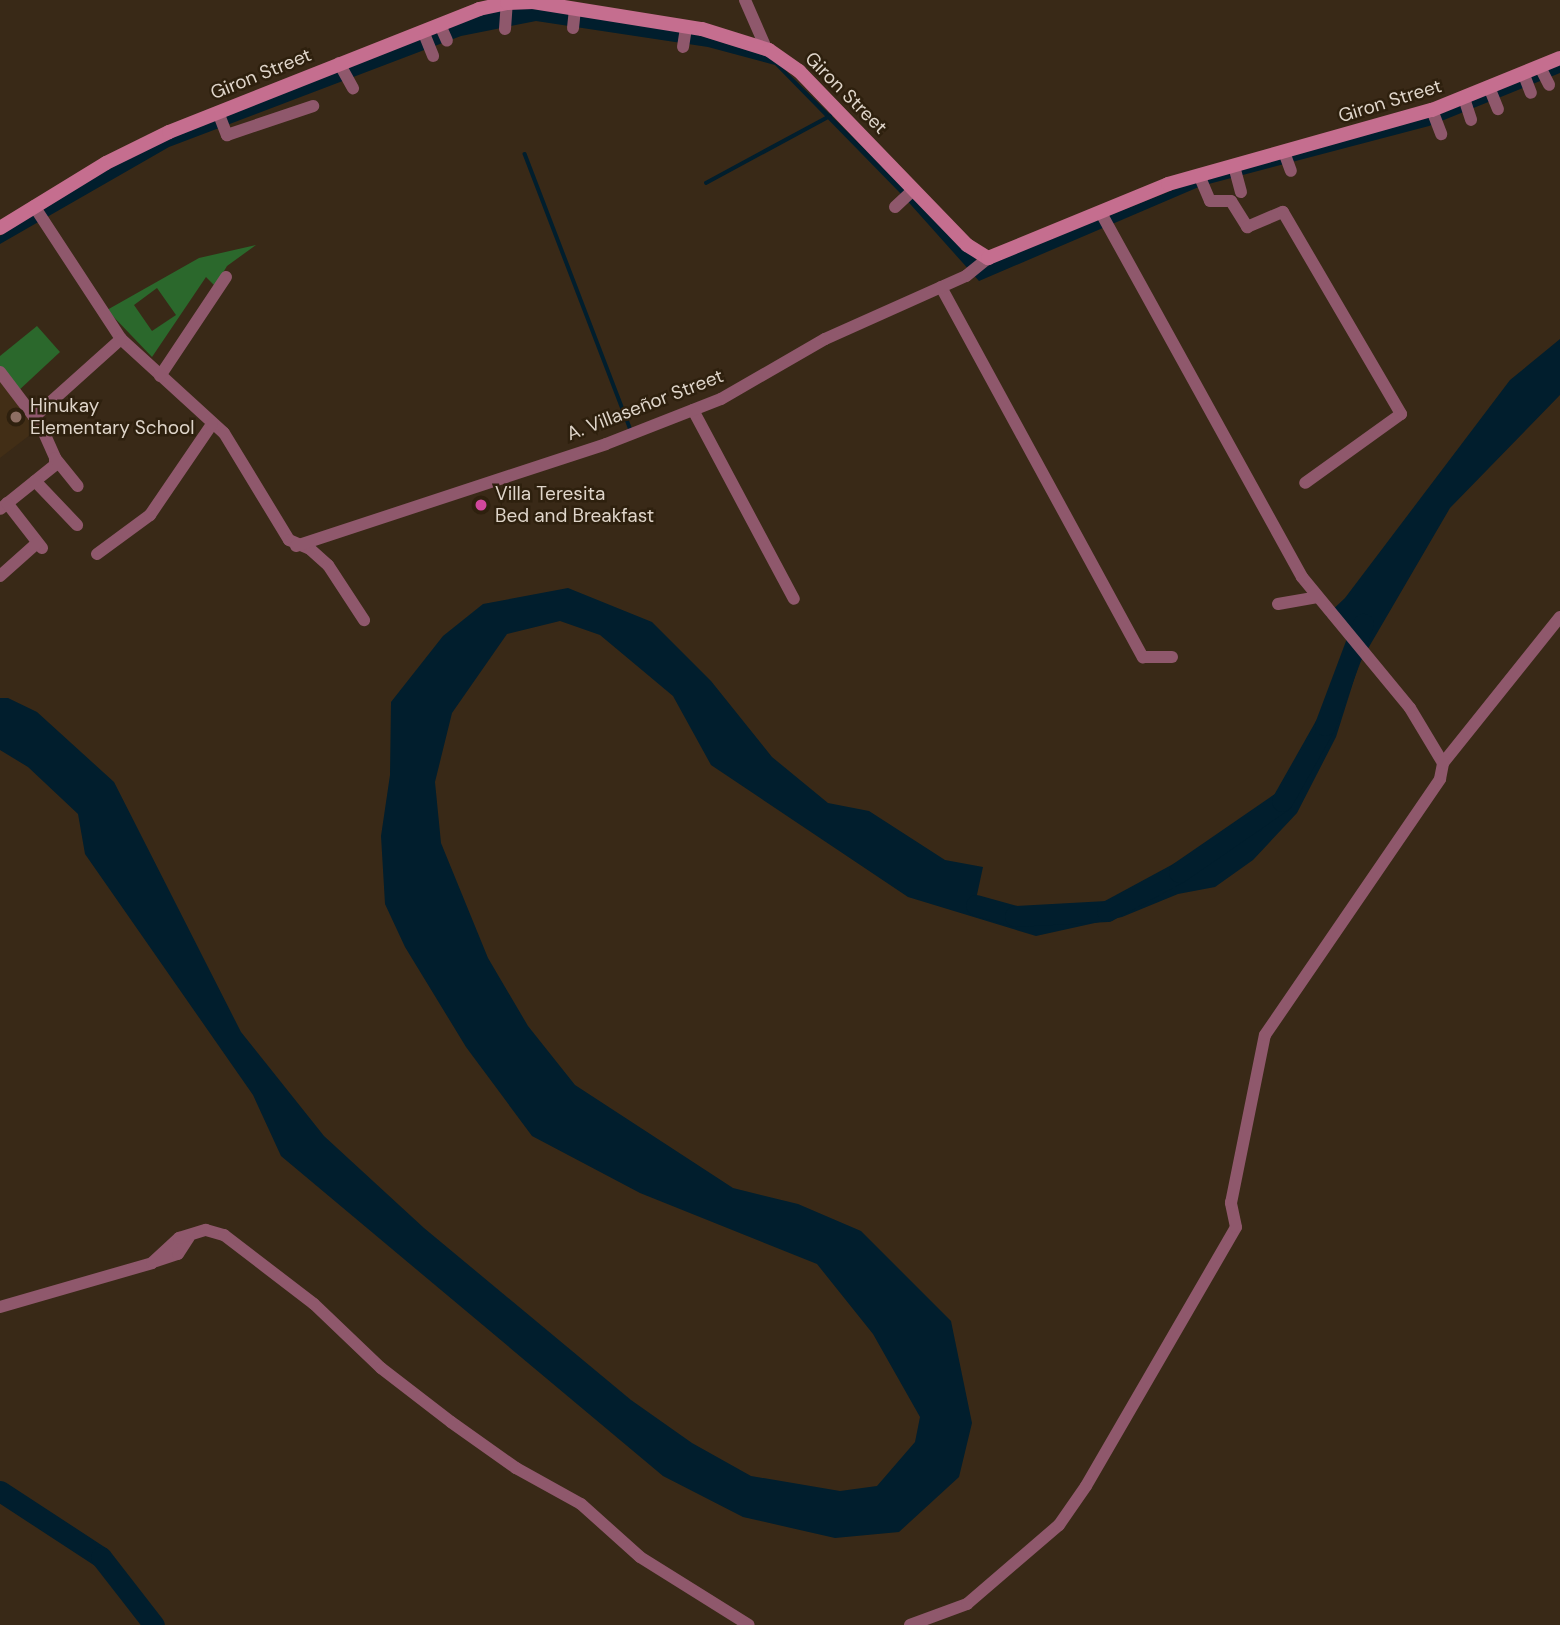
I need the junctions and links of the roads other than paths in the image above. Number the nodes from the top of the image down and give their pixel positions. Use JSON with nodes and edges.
{"nodes":[{"id":1,"x":745,"y":0,"type":"edge"},
{"id":2,"x":545,"y":2,"type":"edge"},
{"id":3,"x":507,"y":6,"type":"junction"},
{"id":4,"x":505,"y":29,"type":"dead end"},
{"id":5,"x":686,"y":29,"type":"junction"},
{"id":6,"x":683,"y":47,"type":"dead end"},
{"id":7,"x":766,"y":48,"type":"junction"},
{"id":8,"x":1560,"y":58,"type":"edge"},
{"id":9,"x":1541,"y":70,"type":"junction"},
{"id":10,"x":1525,"y":77,"type":"junction"},
{"id":11,"x":1549,"y":85,"type":"dead end"},
{"id":12,"x":1490,"y":90,"type":"junction"},
{"id":13,"x":1531,"y":93,"type":"dead end"},
{"id":14,"x":1464,"y":101,"type":"junction"},
{"id":15,"x":313,"y":106,"type":"dead end"},
{"id":16,"x":1498,"y":109,"type":"dead end"},
{"id":17,"x":1433,"y":112,"type":"junction"},
{"id":18,"x":221,"y":118,"type":"junction"},
{"id":19,"x":1471,"y":120,"type":"dead end"},
{"id":20,"x":1441,"y":134,"type":"dead end"},
{"id":21,"x":1285,"y":154,"type":"junction"},
{"id":22,"x":1235,"y":168,"type":"junction"},
{"id":23,"x":1291,"y":172,"type":"dead end"},
{"id":24,"x":1201,"y":180,"type":"junction"},
{"id":25,"x":1241,"y":192,"type":"dead end"},
{"id":26,"x":909,"y":194,"type":"junction"},
{"id":27,"x":895,"y":208,"type":"dead end"},
{"id":28,"x":38,"y":212,"type":"junction"},
{"id":29,"x":1104,"y":219,"type":"junction"},
{"id":30,"x":0,"y":228,"type":"edge"},
{"id":31,"x":983,"y":262,"type":"junction"},
{"id":32,"x":226,"y":277,"type":"dead end"},
{"id":33,"x":941,"y":287,"type":"junction"},
{"id":34,"x":121,"y":339,"type":"junction"},
{"id":35,"x":0,"y":372,"type":"edge"},
{"id":36,"x":160,"y":376,"type":"junction"},
{"id":37,"x":693,"y":410,"type":"junction"},
{"id":38,"x":34,"y":417,"type":"junction"},
{"id":39,"x":212,"y":424,"type":"junction"},
{"id":40,"x":55,"y":458,"type":"junction"},
{"id":41,"x":35,"y":481,"type":"junction"},
{"id":42,"x":1305,"y":483,"type":"dead end"},
{"id":43,"x":78,"y":486,"type":"dead end"},
{"id":44,"x":3,"y":506,"type":"edge"},
{"id":45,"x":77,"y":525,"type":"dead end"},
{"id":46,"x":296,"y":546,"type":"junction"},
{"id":47,"x":97,"y":554,"type":"dead end"},
{"id":48,"x":2,"y":570,"type":"edge"},
{"id":49,"x":1317,"y":597,"type":"junction"},
{"id":50,"x":794,"y":599,"type":"dead end"},
{"id":51,"x":1278,"y":604,"type":"dead end"},
{"id":52,"x":1560,"y":617,"type":"edge"},
{"id":53,"x":364,"y":620,"type":"dead end"},
{"id":54,"x":1172,"y":657,"type":"dead end"},
{"id":55,"x":1443,"y":763,"type":"junction"},
{"id":56,"x":0,"y":1307,"type":"edge"},
{"id":57,"x":749,"y":1625,"type":"edge"},
{"id":58,"x":910,"y":1625,"type":"edge"}],
"edges":[{"from":1,"to":7,"type":"street"},
{"from":2,"to":3,"type":"street","name":"Giron Street"},
{"from":2,"to":5,"type":"street","name":"Giron Street"},
{"from":3,"to":4,"type":"street"},
{"from":3,"to":18,"type":"street","name":"Giron Street"},
{"from":5,"to":6,"type":"street"},
{"from":5,"to":7,"type":"street","name":"Giron Street"},
{"from":7,"to":26,"type":"street","name":"Giron Street"},
{"from":8,"to":9,"type":"street","name":"Giron Street"},
{"from":9,"to":10,"type":"street","name":"Giron Street"},
{"from":9,"to":11,"type":"street"},
{"from":10,"to":12,"type":"street","name":"Giron Street"},
{"from":10,"to":13,"type":"street"},
{"from":12,"to":14,"type":"street","name":"Giron Street"},
{"from":12,"to":16,"type":"street"},
{"from":14,"to":17,"type":"street","name":"Giron Street"},
{"from":14,"to":19,"type":"street"},
{"from":15,"to":18,"type":"street"},
{"from":17,"to":20,"type":"street"},
{"from":17,"to":21,"type":"street","name":"Giron Street"},
{"from":18,"to":28,"type":"street","name":"Giron Street"},
{"from":21,"to":22,"type":"street","name":"Giron Street"},
{"from":21,"to":23,"type":"street"},
{"from":22,"to":24,"type":"street","name":"Giron Street"},
{"from":22,"to":25,"type":"street"},
{"from":24,"to":29,"type":"street","name":"Giron Street"},
{"from":24,"to":42,"type":"street"},
{"from":26,"to":27,"type":"street"},
{"from":26,"to":31,"type":"street","name":"Giron Street"},
{"from":28,"to":30,"type":"street","name":"Giron Street"},
{"from":28,"to":34,"type":"street"},
{"from":29,"to":31,"type":"street","name":"Giron Street"},
{"from":29,"to":49,"type":"street"},
{"from":31,"to":33,"type":"street","name":"A. Villaseñor Street"},
{"from":32,"to":36,"type":"street"},
{"from":33,"to":37,"type":"street","name":"A. Villaseñor Street"},
{"from":33,"to":54,"type":"street"},
{"from":34,"to":36,"type":"street"},
{"from":34,"to":38,"type":"street"},
{"from":35,"to":38,"type":"street"},
{"from":36,"to":39,"type":"street"},
{"from":37,"to":46,"type":"street","name":"A. Villaseñor Street"},
{"from":37,"to":50,"type":"street"},
{"from":38,"to":40,"type":"street"},
{"from":39,"to":46,"type":"street"},
{"from":39,"to":47,"type":"street"},
{"from":40,"to":41,"type":"street"},
{"from":40,"to":43,"type":"street"},
{"from":41,"to":44,"type":"street"},
{"from":41,"to":45,"type":"street"},
{"from":44,"to":48,"type":"street"},
{"from":46,"to":53,"type":"street"},
{"from":49,"to":51,"type":"street"},
{"from":49,"to":55,"type":"street"},
{"from":52,"to":55,"type":"street"},
{"from":55,"to":58,"type":"street"},
{"from":56,"to":57,"type":"street"}]}
